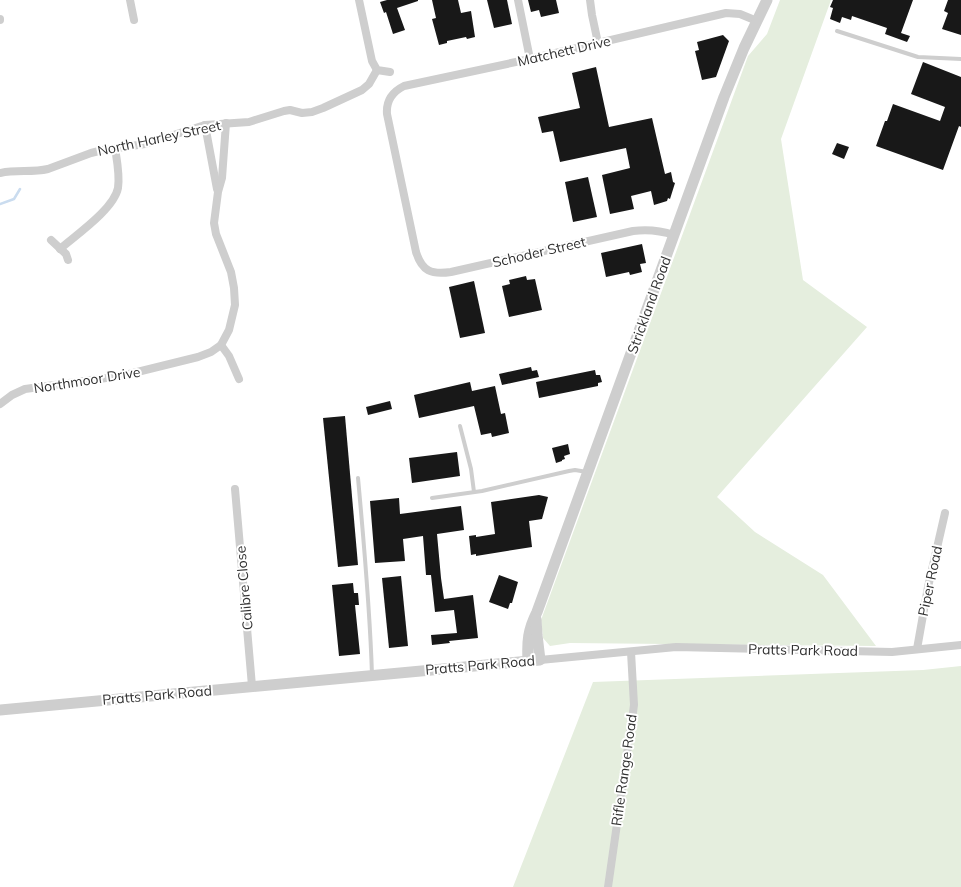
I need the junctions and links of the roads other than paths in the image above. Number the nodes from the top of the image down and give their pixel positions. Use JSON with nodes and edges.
{"nodes":[{"id":1,"x":130,"y":0,"type":"edge"},
{"id":2,"x":359,"y":0,"type":"edge"},
{"id":3,"x":518,"y":0,"type":"edge"},
{"id":4,"x":590,"y":0,"type":"edge"},
{"id":5,"x":767,"y":0,"type":"edge"},
{"id":6,"x":134,"y":20,"type":"dead end"},
{"id":7,"x":757,"y":21,"type":"junction"},
{"id":8,"x":837,"y":31,"type":"dead end"},
{"id":9,"x":598,"y":43,"type":"junction"},
{"id":10,"x":530,"y":59,"type":"junction"},
{"id":11,"x":961,"y":59,"type":"edge"},
{"id":12,"x":378,"y":70,"type":"junction"},
{"id":13,"x":390,"y":72,"type":"dead end"},
{"id":14,"x":387,"y":114,"type":"joint"},
{"id":15,"x":226,"y":123,"type":"junction"},
{"id":16,"x":205,"y":125,"type":"junction"},
{"id":17,"x":115,"y":148,"type":"junction"},
{"id":18,"x":0,"y":173,"type":"edge"},
{"id":19,"x":218,"y":192,"type":"junction"},
{"id":20,"x":674,"y":235,"type":"junction"},
{"id":21,"x":51,"y":240,"type":"dead end"},
{"id":22,"x":60,"y":249,"type":"junction"},
{"id":23,"x":68,"y":260,"type":"dead end"},
{"id":24,"x":221,"y":345,"type":"junction"},
{"id":25,"x":239,"y":379,"type":"dead end"},
{"id":26,"x":0,"y":404,"type":"edge"},
{"id":27,"x":460,"y":426,"type":"dead end"},
{"id":28,"x":588,"y":472,"type":"junction"},
{"id":29,"x":358,"y":478,"type":"dead end"},
{"id":30,"x":235,"y":489,"type":"dead end"},
{"id":31,"x":474,"y":492,"type":"junction"},
{"id":32,"x":432,"y":498,"type":"dead end"},
{"id":33,"x":945,"y":513,"type":"dead end"},
{"id":34,"x":537,"y":612,"type":"junction"},
{"id":35,"x":961,"y":645,"type":"edge"},
{"id":36,"x":917,"y":650,"type":"junction"},
{"id":37,"x":631,"y":652,"type":"junction"},
{"id":38,"x":540,"y":660,"type":"junction"},
{"id":39,"x":528,"y":661,"type":"junction"},
{"id":40,"x":372,"y":675,"type":"junction"},
{"id":41,"x":252,"y":686,"type":"junction"},
{"id":42,"x":0,"y":710,"type":"edge"},
{"id":43,"x":608,"y":887,"type":"edge"}],
"edges":[{"from":1,"to":6,"type":"street"},
{"from":2,"to":12,"type":"street"},
{"from":3,"to":10,"type":"street"},
{"from":4,"to":9,"type":"street"},
{"from":5,"to":7,"type":"street","name":"Strickland Road"},
{"from":7,"to":9,"type":"street","name":"Matchett Drive"},
{"from":7,"to":20,"type":"street","name":"Strickland Road"},
{"from":8,"to":11,"type":"lane"},
{"from":9,"to":10,"type":"street","name":"Matchett Drive"},
{"from":10,"to":14,"type":"street","name":"Matchett Drive"},
{"from":12,"to":13,"type":"street"},
{"from":12,"to":15,"type":"street","name":"North Harley Street"},
{"from":14,"to":20,"type":"street","name":"Schoder Street"},
{"from":15,"to":16,"type":"street","name":"North Harley Street"},
{"from":15,"to":19,"type":"street"},
{"from":16,"to":17,"type":"street","name":"North Harley Street"},
{"from":16,"to":19,"type":"street"},
{"from":17,"to":18,"type":"street","name":"North Harley Street"},
{"from":17,"to":22,"type":"street"},
{"from":19,"to":24,"type":"street"},
{"from":20,"to":28,"type":"street","name":"Strickland Road"},
{"from":21,"to":22,"type":"street"},
{"from":22,"to":23,"type":"street"},
{"from":24,"to":25,"type":"street"},
{"from":24,"to":26,"type":"street","name":"Northmoor Drive"},
{"from":27,"to":31,"type":"lane"},
{"from":28,"to":31,"type":"lane"},
{"from":28,"to":34,"type":"street","name":"Strickland Road"},
{"from":29,"to":40,"type":"lane"},
{"from":30,"to":41,"type":"street","name":"Calibre Close"},
{"from":31,"to":32,"type":"lane"},
{"from":33,"to":36,"type":"street","name":"Piper Road"},
{"from":34,"to":38,"type":"street","name":"Strickland Road"},
{"from":34,"to":39,"type":"street","name":"Strickland Road"},
{"from":35,"to":36,"type":"street","name":"Pratts Park Road"},
{"from":36,"to":37,"type":"street","name":"Pratts Park Road"},
{"from":37,"to":38,"type":"street","name":"Pratts Park Road"},
{"from":37,"to":43,"type":"street","name":"Rifle Range Road"},
{"from":38,"to":39,"type":"street","name":"Pratts Park Road"},
{"from":39,"to":40,"type":"street","name":"Pratts Park Road"},
{"from":40,"to":41,"type":"street","name":"Pratts Park Road"},
{"from":41,"to":42,"type":"street","name":"Pratts Park Road"}]}
